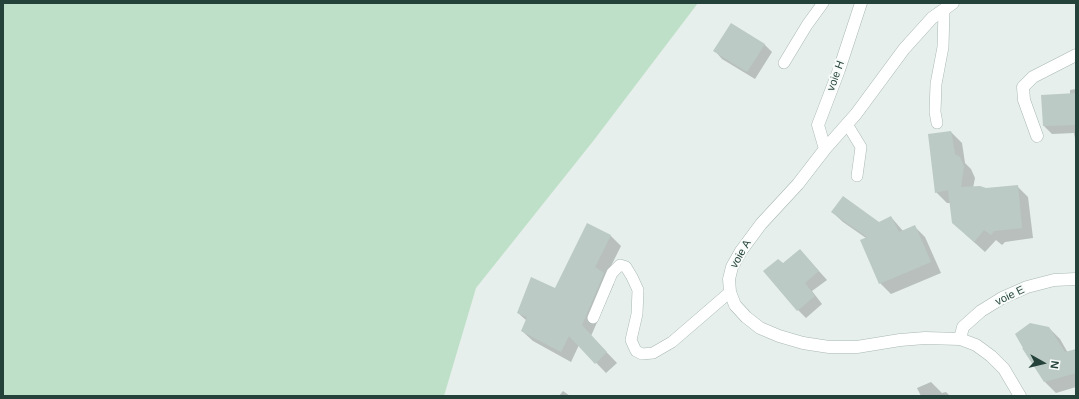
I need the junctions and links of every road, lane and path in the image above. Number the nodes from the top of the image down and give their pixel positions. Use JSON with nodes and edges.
{"nodes":[{"id":1,"x":823,"y":3,"type":"edge"},
{"id":2,"x":861,"y":3,"type":"edge"},
{"id":3,"x":948,"y":6,"type":"edge"},
{"id":4,"x":1076,"y":55,"type":"edge"},
{"id":5,"x":784,"y":63,"type":"dead end"},
{"id":6,"x":937,"y":123,"type":"dead end"},
{"id":7,"x":847,"y":124,"type":"junction"},
{"id":8,"x":1037,"y":136,"type":"dead end"},
{"id":9,"x":825,"y":149,"type":"junction"},
{"id":10,"x":857,"y":176,"type":"dead end"},
{"id":11,"x":1076,"y":279,"type":"edge"},
{"id":12,"x":730,"y":292,"type":"junction"},
{"id":13,"x":593,"y":318,"type":"dead end"},
{"id":14,"x":960,"y":339,"type":"junction"},
{"id":15,"x":1020,"y":396,"type":"edge"}],
"edges":[{"from":1,"to":5,"type":"lane"},
{"from":2,"to":9,"type":"street","name":"voie H"},
{"from":3,"to":6,"type":"lane"},
{"from":3,"to":7,"type":"street","name":"voie A"},
{"from":4,"to":8,"type":"street"},
{"from":7,"to":9,"type":"street","name":"voie A"},
{"from":7,"to":10,"type":"lane"},
{"from":9,"to":12,"type":"street","name":"voie A"},
{"from":11,"to":14,"type":"street","name":"voie E"},
{"from":12,"to":13,"type":"lane"},
{"from":12,"to":14,"type":"street","name":"voie A"},
{"from":14,"to":15,"type":"street","name":"voie A"}]}
